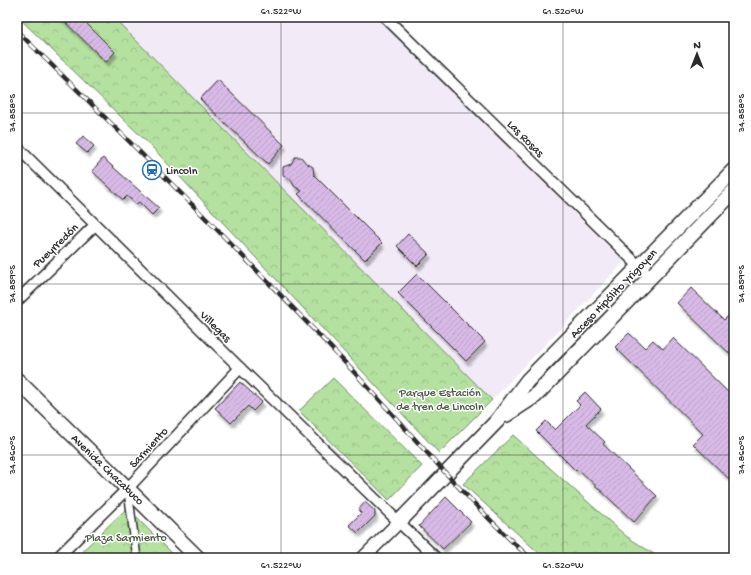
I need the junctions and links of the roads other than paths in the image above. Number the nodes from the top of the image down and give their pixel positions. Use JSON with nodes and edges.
{"nodes":[{"id":1,"x":384,"y":17,"type":"edge"},
{"id":2,"x":17,"y":147,"type":"edge"},
{"id":3,"x":731,"y":179,"type":"edge"},
{"id":4,"x":734,"y":191,"type":"edge"},
{"id":5,"x":95,"y":225,"type":"junction"},
{"id":6,"x":639,"y":267,"type":"junction"},
{"id":7,"x":650,"y":277,"type":"junction"},
{"id":8,"x":17,"y":301,"type":"edge"},
{"id":9,"x":240,"y":368,"type":"junction"},
{"id":10,"x":17,"y":380,"type":"edge"},
{"id":11,"x":497,"y":421,"type":"junction"},
{"id":12,"x":128,"y":488,"type":"junction"},
{"id":13,"x":398,"y":522,"type":"junction"},
{"id":14,"x":57,"y":558,"type":"edge"},
{"id":15,"x":137,"y":558,"type":"edge"},
{"id":16,"x":198,"y":558,"type":"edge"},
{"id":17,"x":363,"y":558,"type":"edge"},
{"id":18,"x":436,"y":558,"type":"edge"}],
"edges":[{"from":1,"to":6,"type":"street","name":"Las Rosas"},
{"from":2,"to":5,"type":"street","name":"Villegas"},
{"from":3,"to":6,"type":"main road","name":"Acceso Hipólito Yrigoyen"},
{"from":4,"to":7,"type":"main road","name":"Acceso Hipólito Yrigoyen"},
{"from":5,"to":8,"type":"street","name":"Pueyrredón"},
{"from":5,"to":9,"type":"street","name":"Villegas"},
{"from":6,"to":7,"type":"street","name":"Las Rosas"},
{"from":6,"to":11,"type":"main road","name":"Acceso Hipólito Yrigoyen"},
{"from":7,"to":11,"type":"main road","name":"Acceso Hipólito Yrigoyen"},
{"from":9,"to":12,"type":"street","name":"Sarmiento"},
{"from":9,"to":13,"type":"street","name":"Villegas"},
{"from":10,"to":12,"type":"main road","name":"Avenida Chacabuco"},
{"from":11,"to":13,"type":"main road","name":"Acceso Hipólito Yrigoyen"},
{"from":12,"to":14,"type":"street","name":"Sarmiento"},
{"from":12,"to":15,"type":"street"},
{"from":12,"to":16,"type":"main road","name":"Avenida Chacabuco"},
{"from":13,"to":17,"type":"street"},
{"from":13,"to":18,"type":"street","name":"Villegas"}]}
